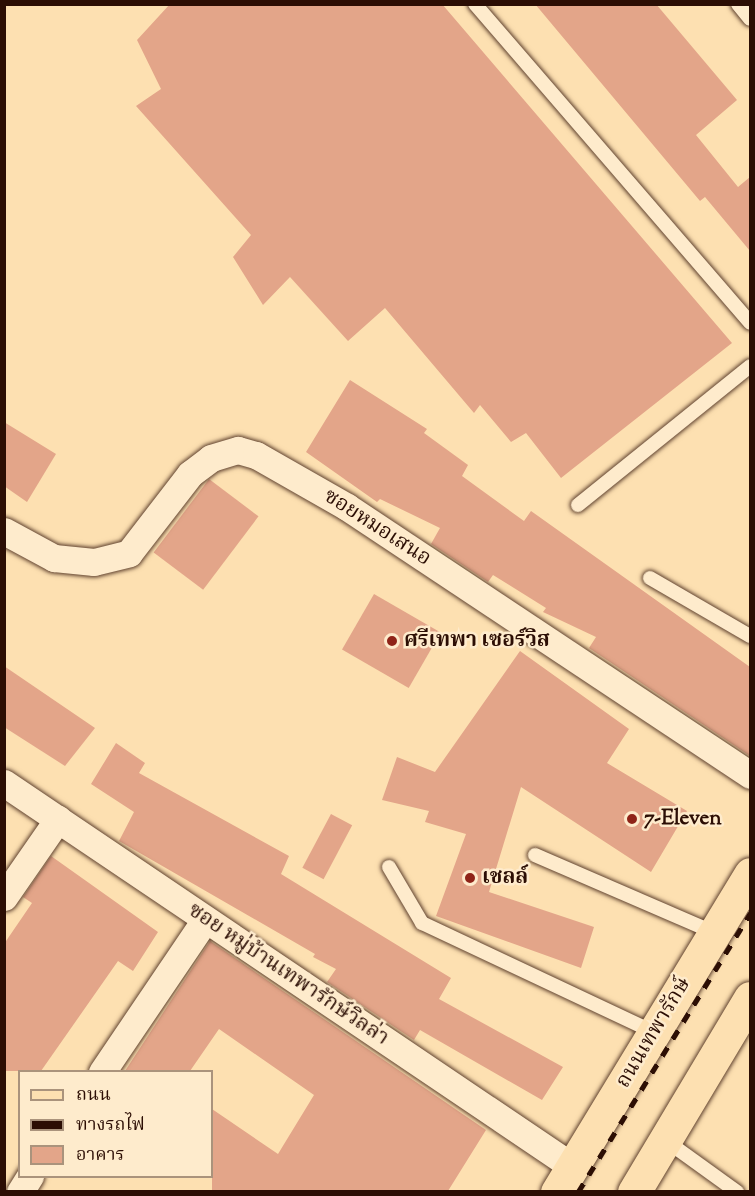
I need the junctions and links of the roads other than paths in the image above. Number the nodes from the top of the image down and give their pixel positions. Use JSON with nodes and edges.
{"nodes":[{"id":1,"x":476,"y":4,"type":"edge"},
{"id":2,"x":738,"y":4,"type":"edge"},
{"id":3,"x":750,"y":19,"type":"edge"},
{"id":4,"x":750,"y":323,"type":"edge"},
{"id":5,"x":750,"y":366,"type":"edge"},
{"id":6,"x":578,"y":505,"type":"dead end"},
{"id":7,"x":4,"y":531,"type":"edge"},
{"id":8,"x":650,"y":578,"type":"dead end"},
{"id":9,"x":750,"y":636,"type":"edge"},
{"id":10,"x":750,"y":775,"type":"edge"},
{"id":11,"x":4,"y":783,"type":"edge"},
{"id":12,"x":58,"y":819,"type":"junction"},
{"id":13,"x":535,"y":855,"type":"dead end"},
{"id":14,"x":389,"y":867,"type":"dead end"},
{"id":15,"x":750,"y":874,"type":"edge"},
{"id":16,"x":4,"y":897,"type":"edge"},
{"id":17,"x":205,"y":920,"type":"junction"},
{"id":18,"x":715,"y":933,"type":"junction"},
{"id":19,"x":750,"y":998,"type":"edge"},
{"id":20,"x":656,"y":1033,"type":"junction"},
{"id":21,"x":103,"y":1070,"type":"edge"},
{"id":22,"x":665,"y":1140,"type":"junction"},
{"id":23,"x":29,"y":1178,"type":"edge"},
{"id":24,"x":565,"y":1179,"type":"edge"},
{"id":25,"x":20,"y":1191,"type":"edge"},
{"id":26,"x":634,"y":1191,"type":"edge"},
{"id":27,"x":737,"y":1191,"type":"edge"}],
"edges":[{"from":1,"to":4,"type":"lane"},
{"from":2,"to":3,"type":"lane"},
{"from":5,"to":6,"type":"lane"},
{"from":7,"to":10,"type":"street","name":"ซอยหมอเสนอ"},
{"from":8,"to":9,"type":"lane"},
{"from":11,"to":12,"type":"street","name":"ซอย หมู่บ้านเทพารักษ์วิลล่า"},
{"from":12,"to":16,"type":"street"},
{"from":12,"to":17,"type":"street","name":"ซอย หมู่บ้านเทพารักษ์วิลล่า"},
{"from":13,"to":18,"type":"lane"},
{"from":14,"to":20,"type":"lane"},
{"from":15,"to":18,"type":"main road","name":"ถนนเทพารักษ์"},
{"from":17,"to":21,"type":"street"},
{"from":17,"to":24,"type":"street","name":"ซอย หมู่บ้านเทพารักษ์วิลล่า"},
{"from":18,"to":20,"type":"main road","name":"ถนนเทพารักษ์"},
{"from":19,"to":22,"type":"main road"},
{"from":20,"to":24,"type":"main road","name":"ถนนเทพารักษ์"},
{"from":22,"to":26,"type":"main road"},
{"from":22,"to":27,"type":"lane"},
{"from":23,"to":25,"type":"street"}]}
